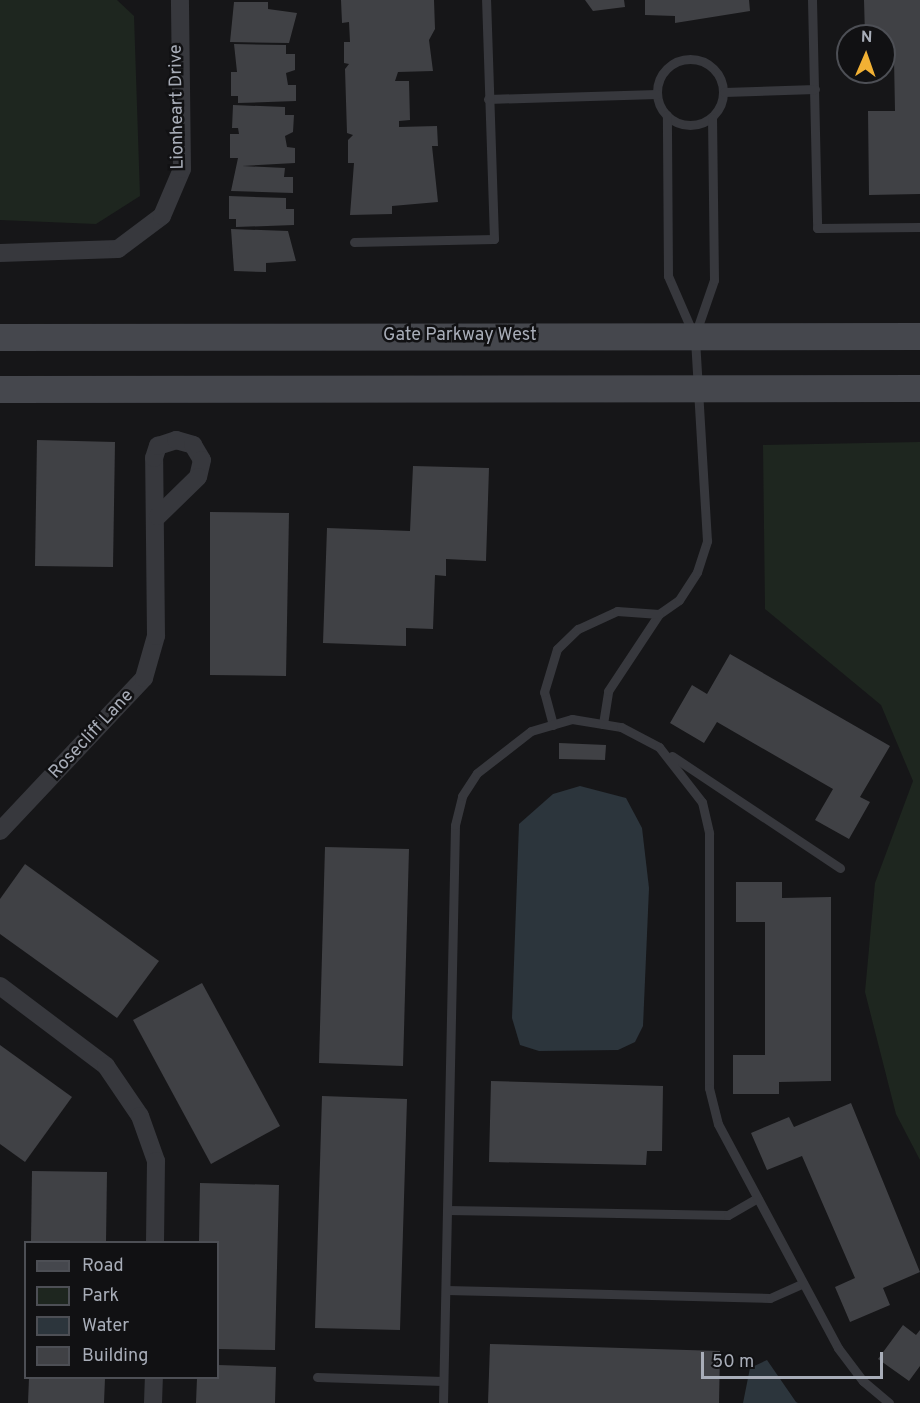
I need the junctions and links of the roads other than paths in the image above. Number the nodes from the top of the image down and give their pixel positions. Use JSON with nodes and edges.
{"nodes":[{"id":1,"x":180,"y":0,"type":"edge"},
{"id":2,"x":486,"y":0,"type":"edge"},
{"id":3,"x":812,"y":0,"type":"edge"},
{"id":4,"x":815,"y":89,"type":"junction"},
{"id":5,"x":724,"y":92,"type":"junction"},
{"id":6,"x":657,"y":94,"type":"junction"},
{"id":7,"x":488,"y":99,"type":"junction"},
{"id":8,"x":667,"y":115,"type":"junction"},
{"id":9,"x":712,"y":118,"type":"junction"},
{"id":10,"x":920,"y":227,"type":"edge"},
{"id":11,"x":354,"y":242,"type":"dead end"},
{"id":12,"x":0,"y":253,"type":"edge"},
{"id":13,"x":920,"y":336,"type":"edge"},
{"id":14,"x":0,"y":337,"type":"edge"},
{"id":15,"x":695,"y":338,"type":"junction"},
{"id":16,"x":698,"y":388,"type":"junction"},
{"id":17,"x":920,"y":388,"type":"edge"},
{"id":18,"x":0,"y":389,"type":"edge"},
{"id":19,"x":158,"y":516,"type":"dead end"},
{"id":20,"x":659,"y":614,"type":"junction"},
{"id":21,"x":603,"y":724,"type":"junction"},
{"id":22,"x":553,"y":725,"type":"junction"},
{"id":23,"x":659,"y":747,"type":"junction"},
{"id":24,"x":0,"y":831,"type":"edge"},
{"id":25,"x":840,"y":868,"type":"dead end"},
{"id":26,"x":0,"y":986,"type":"edge"},
{"id":27,"x":758,"y":1198,"type":"junction"},
{"id":28,"x":447,"y":1210,"type":"junction"},
{"id":29,"x":155,"y":1241,"type":"edge"},
{"id":30,"x":803,"y":1283,"type":"junction"},
{"id":31,"x":446,"y":1290,"type":"junction"},
{"id":32,"x":317,"y":1377,"type":"dead end"},
{"id":33,"x":154,"y":1379,"type":"edge"},
{"id":34,"x":443,"y":1381,"type":"junction"},
{"id":35,"x":153,"y":1403,"type":"edge"},
{"id":36,"x":443,"y":1403,"type":"edge"},
{"id":37,"x":890,"y":1403,"type":"edge"}],
"edges":[{"from":1,"to":12,"type":"street","name":"Lionheart Drive"},
{"from":2,"to":7,"type":"lane"},
{"from":3,"to":4,"type":"lane"},
{"from":4,"to":5,"type":"lane"},
{"from":4,"to":10,"type":"lane"},
{"from":5,"to":6,"type":"lane"},
{"from":5,"to":9,"type":"lane"},
{"from":6,"to":7,"type":"lane"},
{"from":6,"to":8,"type":"lane"},
{"from":7,"to":11,"type":"lane"},
{"from":8,"to":9,"type":"lane"},
{"from":8,"to":15,"type":"lane"},
{"from":9,"to":15,"type":"lane"},
{"from":13,"to":15,"type":"main road","name":"Gate Parkway West"},
{"from":14,"to":15,"type":"main road","name":"Gate Parkway West"},
{"from":15,"to":16,"type":"lane"},
{"from":16,"to":17,"type":"main road"},
{"from":16,"to":18,"type":"main road"},
{"from":16,"to":20,"type":"lane"},
{"from":19,"to":24,"type":"street","name":"Rosecliff Lane"},
{"from":20,"to":21,"type":"lane"},
{"from":20,"to":22,"type":"lane"},
{"from":21,"to":22,"type":"lane"},
{"from":21,"to":23,"type":"lane"},
{"from":22,"to":28,"type":"lane"},
{"from":23,"to":25,"type":"lane"},
{"from":23,"to":27,"type":"lane"},
{"from":26,"to":29,"type":"street"},
{"from":27,"to":28,"type":"lane"},
{"from":27,"to":30,"type":"lane"},
{"from":28,"to":31,"type":"lane"},
{"from":30,"to":31,"type":"lane"},
{"from":30,"to":37,"type":"lane"},
{"from":31,"to":34,"type":"lane"},
{"from":32,"to":34,"type":"lane"},
{"from":33,"to":35,"type":"street"},
{"from":34,"to":36,"type":"lane"}]}
